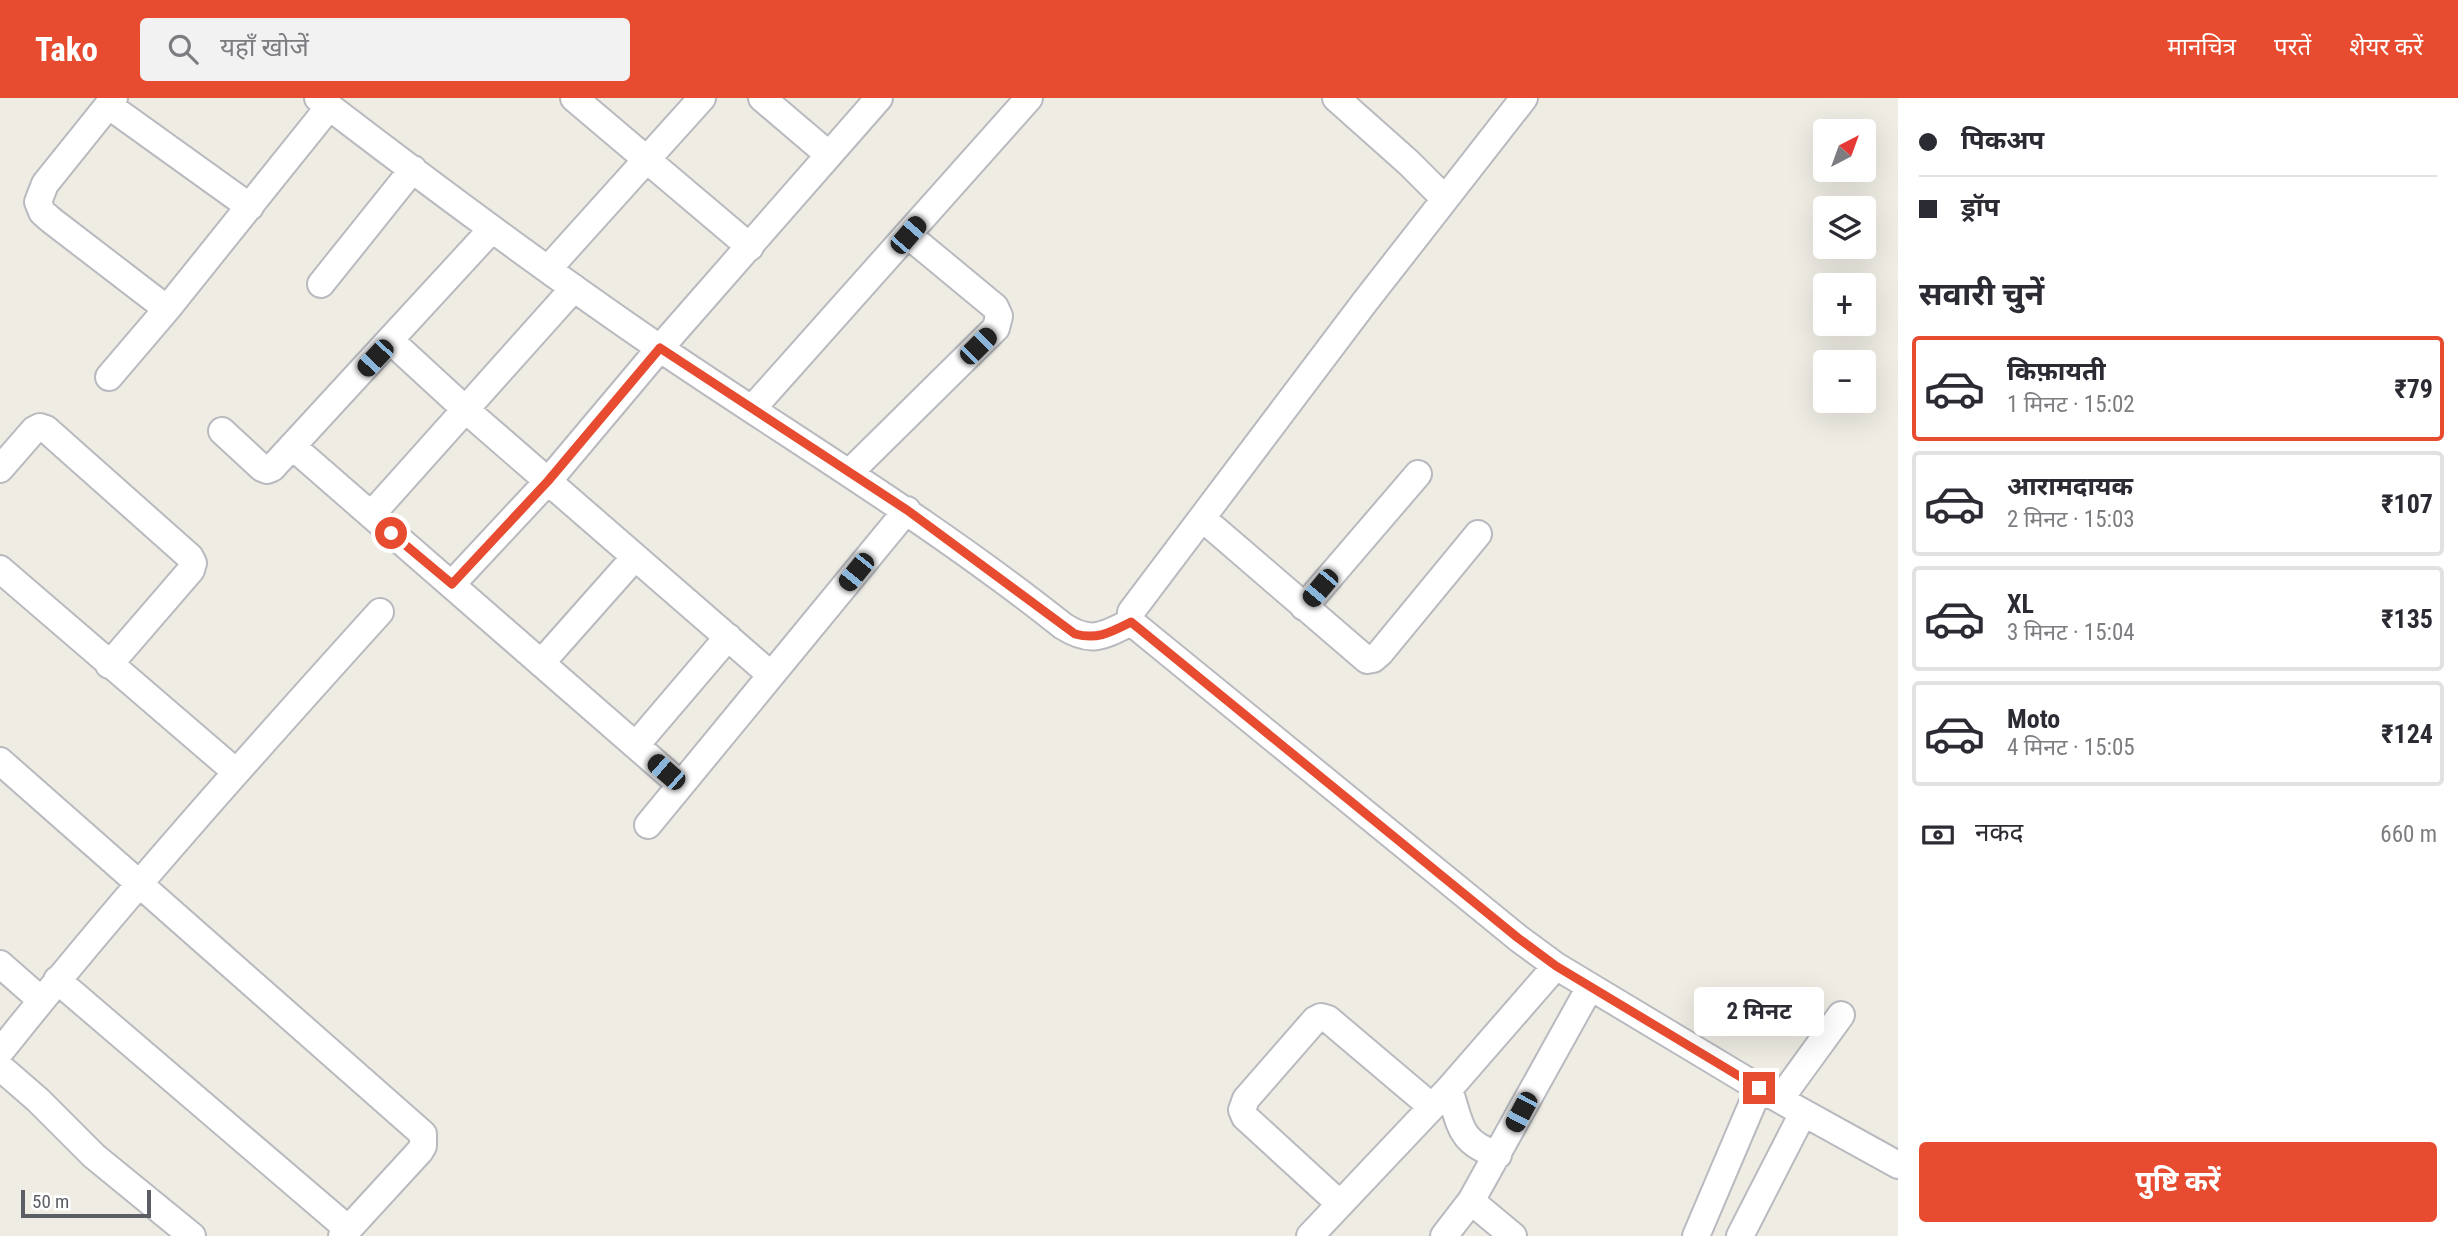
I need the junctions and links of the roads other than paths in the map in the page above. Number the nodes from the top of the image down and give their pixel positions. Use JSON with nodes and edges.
{"nodes":[{"id":1,"x":574,"y":98,"type":"edge"},
{"id":2,"x":702,"y":98,"type":"edge"},
{"id":3,"x":762,"y":98,"type":"edge"},
{"id":4,"x":878,"y":98,"type":"edge"},
{"id":5,"x":1028,"y":98,"type":"edge"},
{"id":6,"x":1336,"y":98,"type":"edge"},
{"id":7,"x":1524,"y":98,"type":"edge"},
{"id":8,"x":322,"y":100,"type":"edge"},
{"id":9,"x":111,"y":102,"type":"edge"},
{"id":10,"x":830,"y":155,"type":"junction"},
{"id":11,"x":647,"y":161,"type":"junction"},
{"id":12,"x":413,"y":169,"type":"junction"},
{"id":13,"x":1445,"y":199,"type":"junction"},
{"id":14,"x":250,"y":207,"type":"junction"},
{"id":15,"x":492,"y":229,"type":"junction"},
{"id":16,"x":908,"y":235,"type":"junction"},
{"id":17,"x":750,"y":247,"type":"junction"},
{"id":18,"x":548,"y":269,"type":"junction"},
{"id":19,"x":321,"y":284,"type":"dead end"},
{"id":20,"x":574,"y":288,"type":"junction"},
{"id":21,"x":167,"y":309,"type":"junction"},
{"id":22,"x":391,"y":341,"type":"junction"},
{"id":23,"x":660,"y":348,"type":"junction"},
{"id":24,"x":109,"y":377,"type":"dead end"},
{"id":25,"x":752,"y":409,"type":"junction"},
{"id":26,"x":466,"y":410,"type":"junction"},
{"id":27,"x":222,"y":431,"type":"dead end"},
{"id":28,"x":292,"y":446,"type":"junction"},
{"id":29,"x":0,"y":469,"type":"edge"},
{"id":30,"x":849,"y":473,"type":"junction"},
{"id":31,"x":1418,"y":474,"type":"dead end"},
{"id":32,"x":548,"y":481,"type":"junction"},
{"id":33,"x":907,"y":510,"type":"junction"},
{"id":34,"x":371,"y":515,"type":"junction"},
{"id":35,"x":1202,"y":518,"type":"junction"},
{"id":36,"x":1478,"y":534,"type":"dead end"},
{"id":37,"x":635,"y":556,"type":"junction"},
{"id":38,"x":0,"y":569,"type":"edge"},
{"id":39,"x":452,"y":584,"type":"junction"},
{"id":40,"x":1304,"y":607,"type":"junction"},
{"id":41,"x":380,"y":612,"type":"dead end"},
{"id":42,"x":1131,"y":622,"type":"junction"},
{"id":43,"x":728,"y":637,"type":"junction"},
{"id":44,"x":542,"y":662,"type":"junction"},
{"id":45,"x":109,"y":665,"type":"junction"},
{"id":46,"x":771,"y":675,"type":"junction"},
{"id":47,"x":636,"y":745,"type":"junction"},
{"id":48,"x":0,"y":761,"type":"edge"},
{"id":49,"x":236,"y":772,"type":"junction"},
{"id":50,"x":681,"y":785,"type":"junction"},
{"id":51,"x":648,"y":825,"type":"dead end"},
{"id":52,"x":139,"y":885,"type":"junction"},
{"id":53,"x":0,"y":964,"type":"edge"},
{"id":54,"x":1556,"y":966,"type":"junction"},
{"id":55,"x":1590,"y":987,"type":"junction"},
{"id":56,"x":49,"y":990,"type":"junction"},
{"id":57,"x":1841,"y":1015,"type":"dead end"},
{"id":58,"x":0,"y":1052,"type":"edge"},
{"id":59,"x":0,"y":1067,"type":"edge"},
{"id":60,"x":1769,"y":1094,"type":"junction"},
{"id":61,"x":1441,"y":1098,"type":"junction"},
{"id":62,"x":1803,"y":1113,"type":"junction"},
{"id":63,"x":1498,"y":1155,"type":"junction"},
{"id":64,"x":1898,"y":1165,"type":"edge"},
{"id":65,"x":1471,"y":1201,"type":"junction"},
{"id":66,"x":1340,"y":1204,"type":"junction"},
{"id":67,"x":345,"y":1233,"type":"edge"},
{"id":68,"x":192,"y":1236,"type":"edge"},
{"id":69,"x":1310,"y":1236,"type":"edge"},
{"id":70,"x":1444,"y":1236,"type":"edge"},
{"id":71,"x":1513,"y":1236,"type":"edge"},
{"id":72,"x":1696,"y":1236,"type":"edge"},
{"id":73,"x":1740,"y":1236,"type":"edge"}],
"edges":[{"from":1,"to":11,"type":"street"},
{"from":2,"to":11,"type":"street"},
{"from":3,"to":10,"type":"street"},
{"from":4,"to":10,"type":"street"},
{"from":5,"to":16,"type":"street"},
{"from":6,"to":13,"type":"street"},
{"from":7,"to":13,"type":"street"},
{"from":8,"to":12,"type":"street"},
{"from":8,"to":14,"type":"street"},
{"from":9,"to":14,"type":"street"},
{"from":9,"to":21,"type":"street"},
{"from":10,"to":17,"type":"street"},
{"from":11,"to":17,"type":"street"},
{"from":11,"to":18,"type":"street"},
{"from":12,"to":15,"type":"street"},
{"from":12,"to":19,"type":"street"},
{"from":13,"to":35,"type":"street"},
{"from":14,"to":21,"type":"street"},
{"from":15,"to":18,"type":"street"},
{"from":15,"to":22,"type":"street"},
{"from":16,"to":25,"type":"street"},
{"from":16,"to":30,"type":"street"},
{"from":17,"to":23,"type":"street"},
{"from":18,"to":20,"type":"street"},
{"from":20,"to":23,"type":"street"},
{"from":20,"to":26,"type":"street"},
{"from":21,"to":24,"type":"street"},
{"from":22,"to":26,"type":"street"},
{"from":22,"to":28,"type":"street"},
{"from":23,"to":25,"type":"street"},
{"from":23,"to":32,"type":"street"},
{"from":25,"to":30,"type":"street"},
{"from":26,"to":32,"type":"street"},
{"from":26,"to":34,"type":"street"},
{"from":27,"to":28,"type":"street"},
{"from":28,"to":34,"type":"street"},
{"from":29,"to":45,"type":"street"},
{"from":30,"to":33,"type":"street"},
{"from":31,"to":40,"type":"street"},
{"from":32,"to":37,"type":"street"},
{"from":32,"to":39,"type":"street"},
{"from":33,"to":42,"type":"street"},
{"from":33,"to":46,"type":"street"},
{"from":34,"to":39,"type":"street"},
{"from":35,"to":40,"type":"street"},
{"from":35,"to":42,"type":"street"},
{"from":36,"to":40,"type":"street"},
{"from":37,"to":43,"type":"street"},
{"from":37,"to":44,"type":"street"},
{"from":38,"to":45,"type":"street"},
{"from":39,"to":44,"type":"street"},
{"from":41,"to":49,"type":"street"},
{"from":42,"to":54,"type":"street"},
{"from":43,"to":46,"type":"street"},
{"from":43,"to":47,"type":"street"},
{"from":44,"to":47,"type":"street"},
{"from":45,"to":49,"type":"street"},
{"from":46,"to":50,"type":"street"},
{"from":47,"to":50,"type":"street"},
{"from":48,"to":52,"type":"street"},
{"from":49,"to":52,"type":"street"},
{"from":50,"to":51,"type":"street"},
{"from":52,"to":56,"type":"street"},
{"from":52,"to":67,"type":"street"},
{"from":53,"to":56,"type":"street"},
{"from":54,"to":55,"type":"street"},
{"from":54,"to":61,"type":"street"},
{"from":55,"to":60,"type":"street"},
{"from":55,"to":63,"type":"street"},
{"from":56,"to":58,"type":"street"},
{"from":56,"to":67,"type":"street"},
{"from":57,"to":60,"type":"street"},
{"from":59,"to":68,"type":"street"},
{"from":60,"to":62,"type":"street"},
{"from":60,"to":72,"type":"street"},
{"from":61,"to":63,"type":"street"},
{"from":61,"to":66,"type":"street"},
{"from":61,"to":66,"type":"street"},
{"from":62,"to":64,"type":"street"},
{"from":62,"to":73,"type":"street"},
{"from":63,"to":65,"type":"street"},
{"from":65,"to":70,"type":"street"},
{"from":65,"to":71,"type":"street"},
{"from":66,"to":69,"type":"street"}]}
